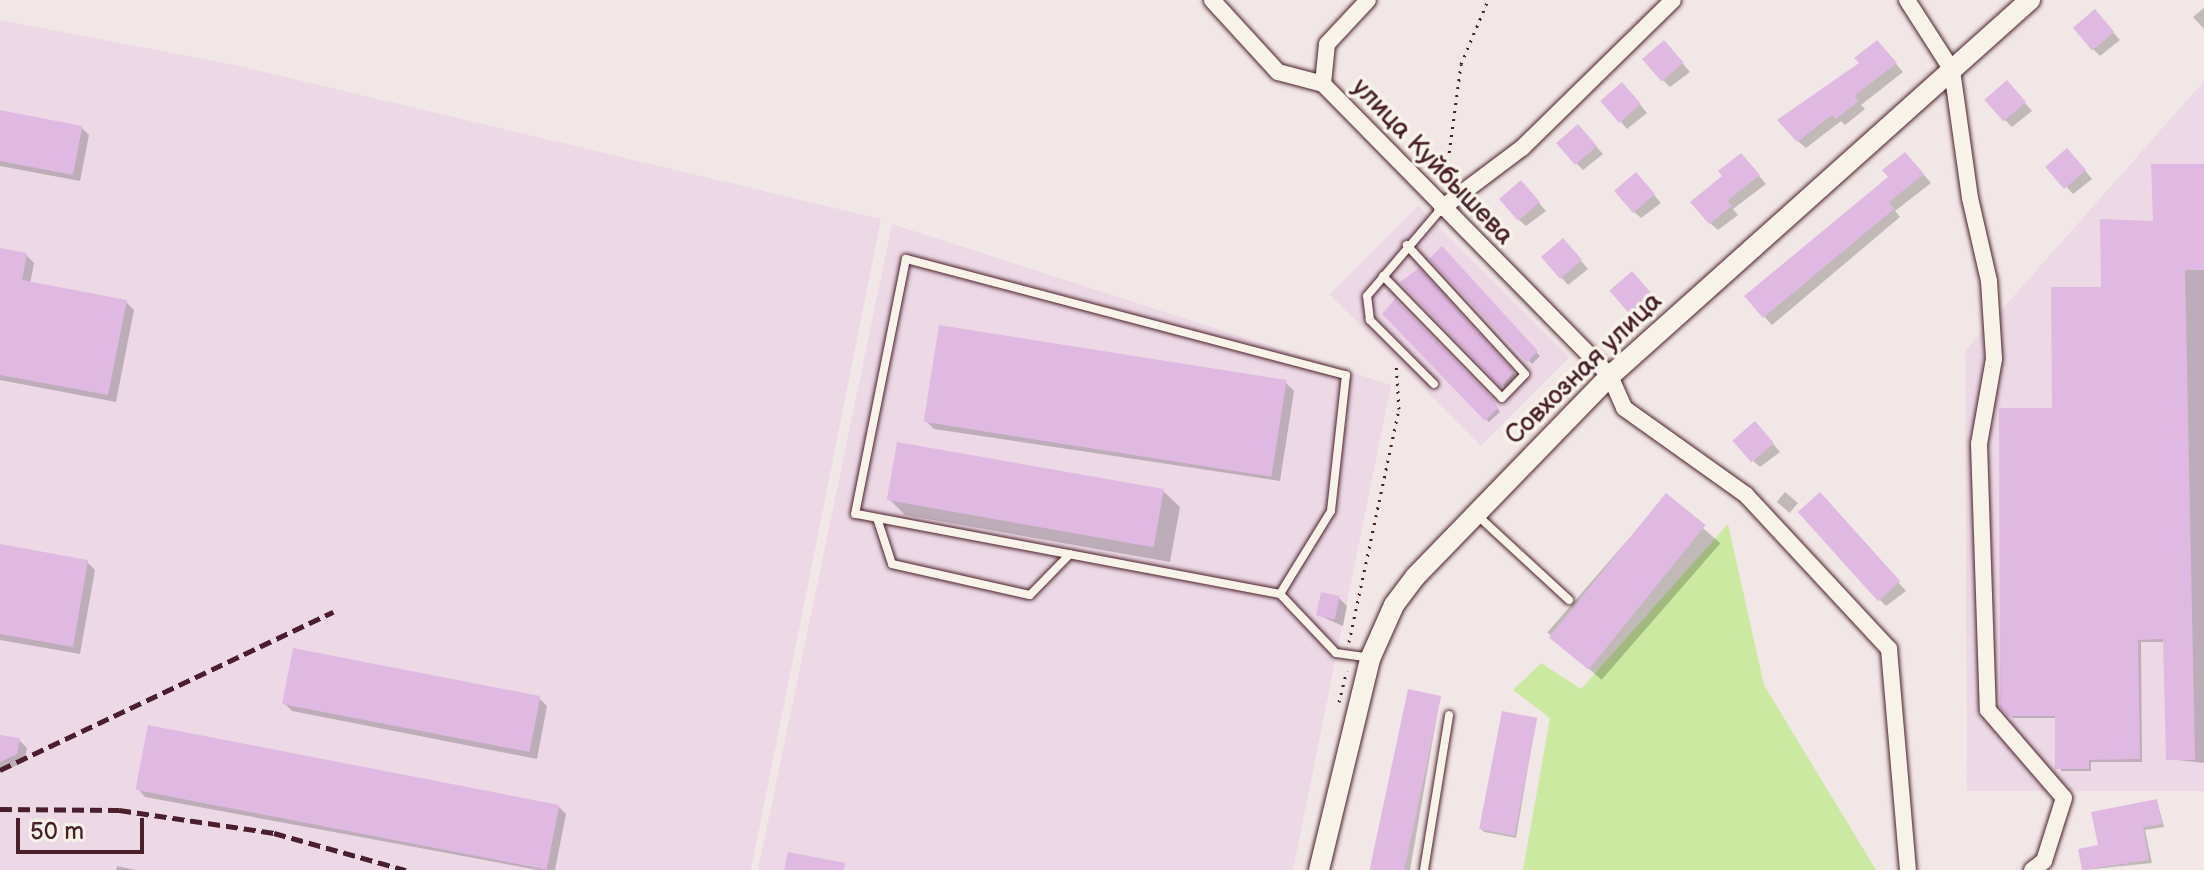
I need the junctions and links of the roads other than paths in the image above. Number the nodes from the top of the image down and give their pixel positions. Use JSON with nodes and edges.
{"nodes":[{"id":1,"x":1212,"y":0,"type":"edge"},
{"id":2,"x":1368,"y":0,"type":"edge"},
{"id":3,"x":1673,"y":0,"type":"edge"},
{"id":4,"x":1907,"y":0,"type":"edge"},
{"id":5,"x":2030,"y":0,"type":"edge"},
{"id":6,"x":1952,"y":70,"type":"junction"},
{"id":7,"x":1323,"y":84,"type":"junction"},
{"id":8,"x":1442,"y":208,"type":"junction"},
{"id":9,"x":1407,"y":245,"type":"junction"},
{"id":10,"x":1383,"y":276,"type":"junction"},
{"id":11,"x":1610,"y":376,"type":"junction"},
{"id":12,"x":1434,"y":384,"type":"dead end"},
{"id":13,"x":1474,"y":512,"type":"junction"},
{"id":14,"x":877,"y":518,"type":"junction"},
{"id":15,"x":1070,"y":554,"type":"junction"},
{"id":16,"x":1280,"y":594,"type":"junction"},
{"id":17,"x":1569,"y":600,"type":"dead end"},
{"id":18,"x":1370,"y":659,"type":"junction"},
{"id":19,"x":1449,"y":715,"type":"dead end"},
{"id":20,"x":1319,"y":870,"type":"edge"},
{"id":21,"x":1424,"y":870,"type":"edge"},
{"id":22,"x":1908,"y":870,"type":"edge"},
{"id":23,"x":2032,"y":870,"type":"edge"}],
"edges":[{"from":1,"to":7,"type":"street","name":"улица Куйбышева"},
{"from":2,"to":7,"type":"street"},
{"from":3,"to":8,"type":"street"},
{"from":4,"to":6,"type":"street"},
{"from":5,"to":6,"type":"street","name":"Совхозная улица"},
{"from":6,"to":11,"type":"street","name":"Совхозная улица"},
{"from":6,"to":23,"type":"street"},
{"from":7,"to":8,"type":"street","name":"улица Куйбышева"},
{"from":8,"to":9,"type":"lane"},
{"from":8,"to":11,"type":"street","name":"улица Куйбышева"},
{"from":9,"to":10,"type":"lane"},
{"from":9,"to":10,"type":"lane"},
{"from":10,"to":12,"type":"lane"},
{"from":11,"to":13,"type":"street","name":"Совхозная улица"},
{"from":11,"to":22,"type":"street","name":"улица Куйбышева"},
{"from":13,"to":17,"type":"lane"},
{"from":13,"to":18,"type":"street","name":"Совхозная улица"},
{"from":14,"to":15,"type":"lane"},
{"from":14,"to":15,"type":"lane"},
{"from":14,"to":16,"type":"lane"},
{"from":15,"to":16,"type":"lane"},
{"from":16,"to":18,"type":"lane"},
{"from":18,"to":20,"type":"street","name":"Совхозная улица"},
{"from":19,"to":21,"type":"lane"}]}
